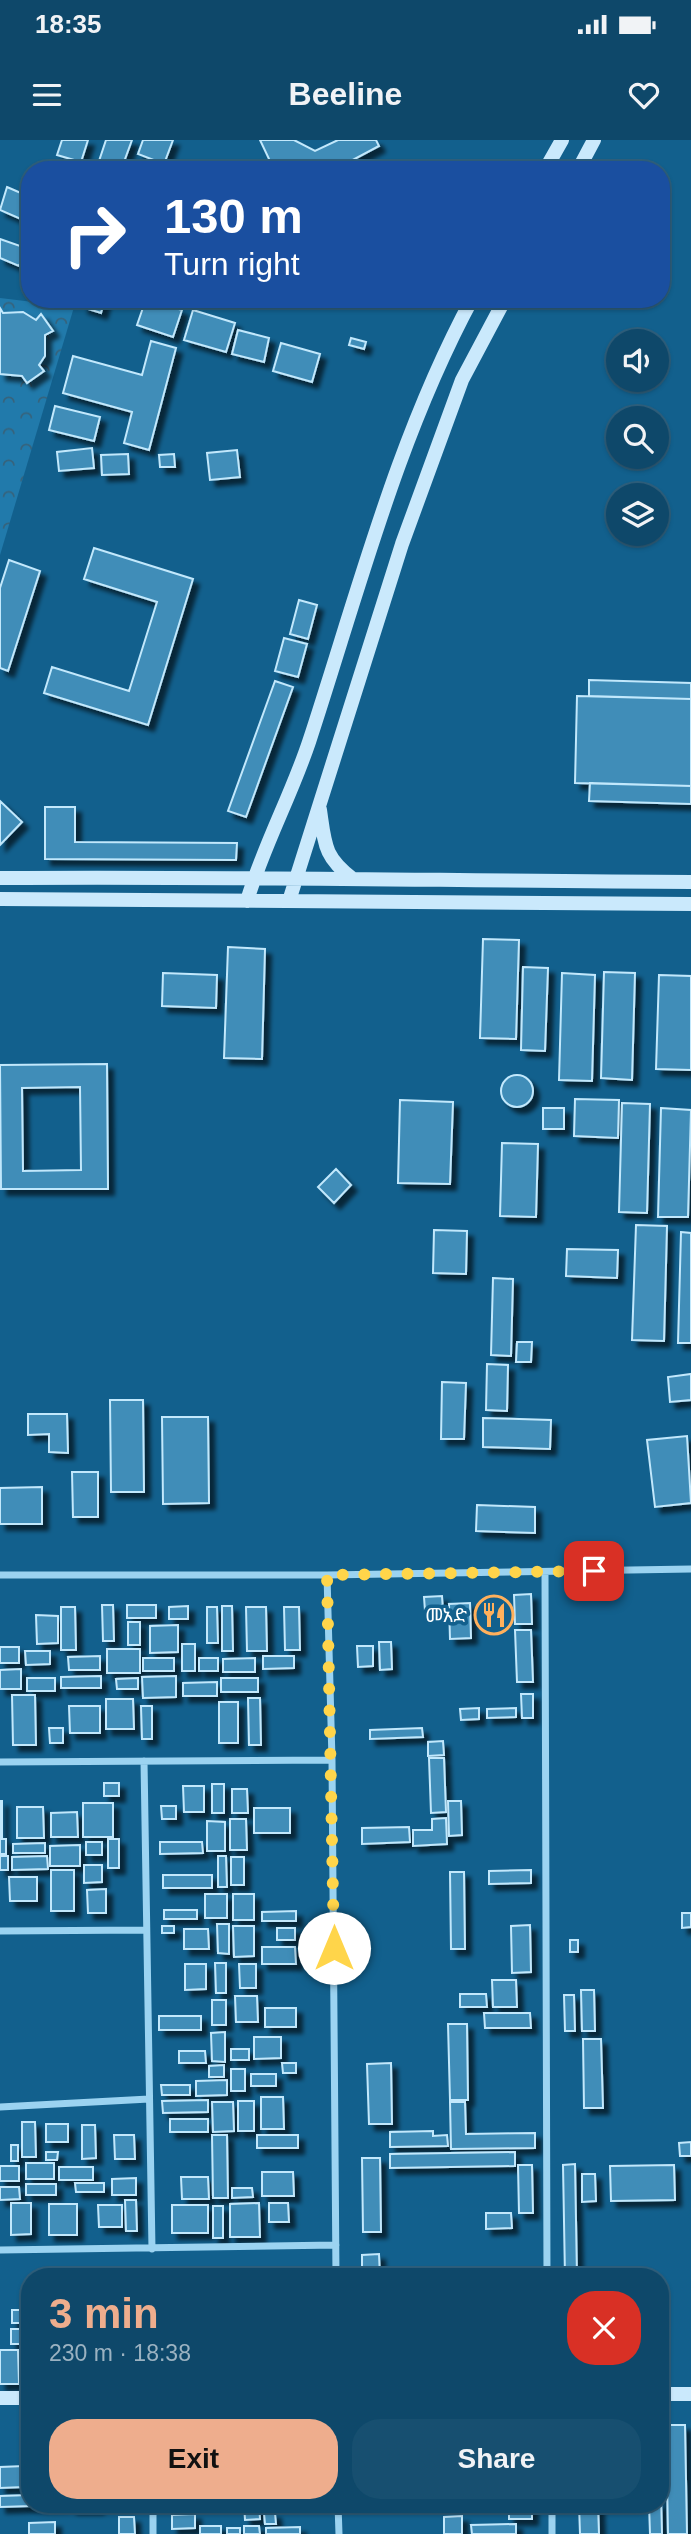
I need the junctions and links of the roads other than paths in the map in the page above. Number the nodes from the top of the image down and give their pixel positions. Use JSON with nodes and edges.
{"nodes":[{"id":1,"x":562,"y":140,"type":"edge"},
{"id":2,"x":594,"y":140,"type":"edge"},
{"id":3,"x":550,"y":161,"type":"edge"},
{"id":4,"x":583,"y":161,"type":"edge"},
{"id":5,"x":467,"y":308,"type":"edge"},
{"id":6,"x":500,"y":308,"type":"edge"},
{"id":7,"x":320,"y":806,"type":"junction"},
{"id":8,"x":255,"y":876,"type":"junction"},
{"id":9,"x":296,"y":877,"type":"junction"},
{"id":10,"x":0,"y":878,"type":"edge"},
{"id":11,"x":353,"y":879,"type":"junction"},
{"id":12,"x":691,"y":882,"type":"edge"},
{"id":13,"x":0,"y":899,"type":"edge"},
{"id":14,"x":247,"y":901,"type":"junction"},
{"id":15,"x":289,"y":901,"type":"junction"},
{"id":16,"x":691,"y":904,"type":"edge"},
{"id":17,"x":691,"y":1569,"type":"edge"},
{"id":18,"x":545,"y":1572,"type":"junction"},
{"id":19,"x":0,"y":1575,"type":"edge"},
{"id":20,"x":327,"y":1575,"type":"junction"},
{"id":21,"x":332,"y":1760,"type":"junction"},
{"id":22,"x":144,"y":1761,"type":"junction"},
{"id":23,"x":0,"y":1762,"type":"edge"},
{"id":24,"x":146,"y":1930,"type":"junction"},
{"id":25,"x":0,"y":1931,"type":"edge"},
{"id":26,"x":149,"y":2099,"type":"junction"},
{"id":27,"x":0,"y":2108,"type":"edge"},
{"id":28,"x":336,"y":2245,"type":"junction"},
{"id":29,"x":152,"y":2249,"type":"junction"},
{"id":30,"x":0,"y":2250,"type":"edge"},
{"id":31,"x":337,"y":2268,"type":"edge"},
{"id":32,"x":547,"y":2268,"type":"edge"},
{"id":33,"x":669,"y":2394,"type":"edge"},
{"id":34,"x":691,"y":2394,"type":"edge"},
{"id":35,"x":0,"y":2398,"type":"edge"},
{"id":36,"x":21,"y":2398,"type":"edge"},
{"id":37,"x":153,"y":2513,"type":"edge"},
{"id":38,"x":338,"y":2513,"type":"edge"},
{"id":39,"x":552,"y":2513,"type":"edge"},
{"id":40,"x":153,"y":2534,"type":"edge"},
{"id":41,"x":339,"y":2534,"type":"edge"},
{"id":42,"x":552,"y":2534,"type":"edge"}],
"edges":[{"from":1,"to":3,"type":"main road"},
{"from":2,"to":4,"type":"main road"},
{"from":5,"to":8,"type":"main road"},
{"from":6,"to":7,"type":"main road"},
{"from":7,"to":9,"type":"main road"},
{"from":7,"to":11,"type":"main road"},
{"from":8,"to":9,"type":"main road"},
{"from":8,"to":10,"type":"main road"},
{"from":8,"to":14,"type":"main road"},
{"from":9,"to":11,"type":"main road"},
{"from":9,"to":15,"type":"main road"},
{"from":11,"to":12,"type":"main road"},
{"from":13,"to":14,"type":"main road"},
{"from":14,"to":15,"type":"main road"},
{"from":15,"to":16,"type":"main road"},
{"from":17,"to":18,"type":"street"},
{"from":18,"to":20,"type":"street"},
{"from":18,"to":32,"type":"street"},
{"from":19,"to":20,"type":"street"},
{"from":20,"to":21,"type":"street"},
{"from":21,"to":22,"type":"street"},
{"from":21,"to":28,"type":"street"},
{"from":22,"to":23,"type":"street"},
{"from":22,"to":24,"type":"street"},
{"from":24,"to":25,"type":"street"},
{"from":24,"to":26,"type":"street"},
{"from":26,"to":27,"type":"street"},
{"from":26,"to":29,"type":"street"},
{"from":28,"to":29,"type":"street"},
{"from":28,"to":31,"type":"street"},
{"from":29,"to":30,"type":"street"},
{"from":33,"to":34,"type":"main road"},
{"from":35,"to":36,"type":"main road"},
{"from":37,"to":40,"type":"street"},
{"from":38,"to":41,"type":"street"},
{"from":39,"to":42,"type":"street"}]}
